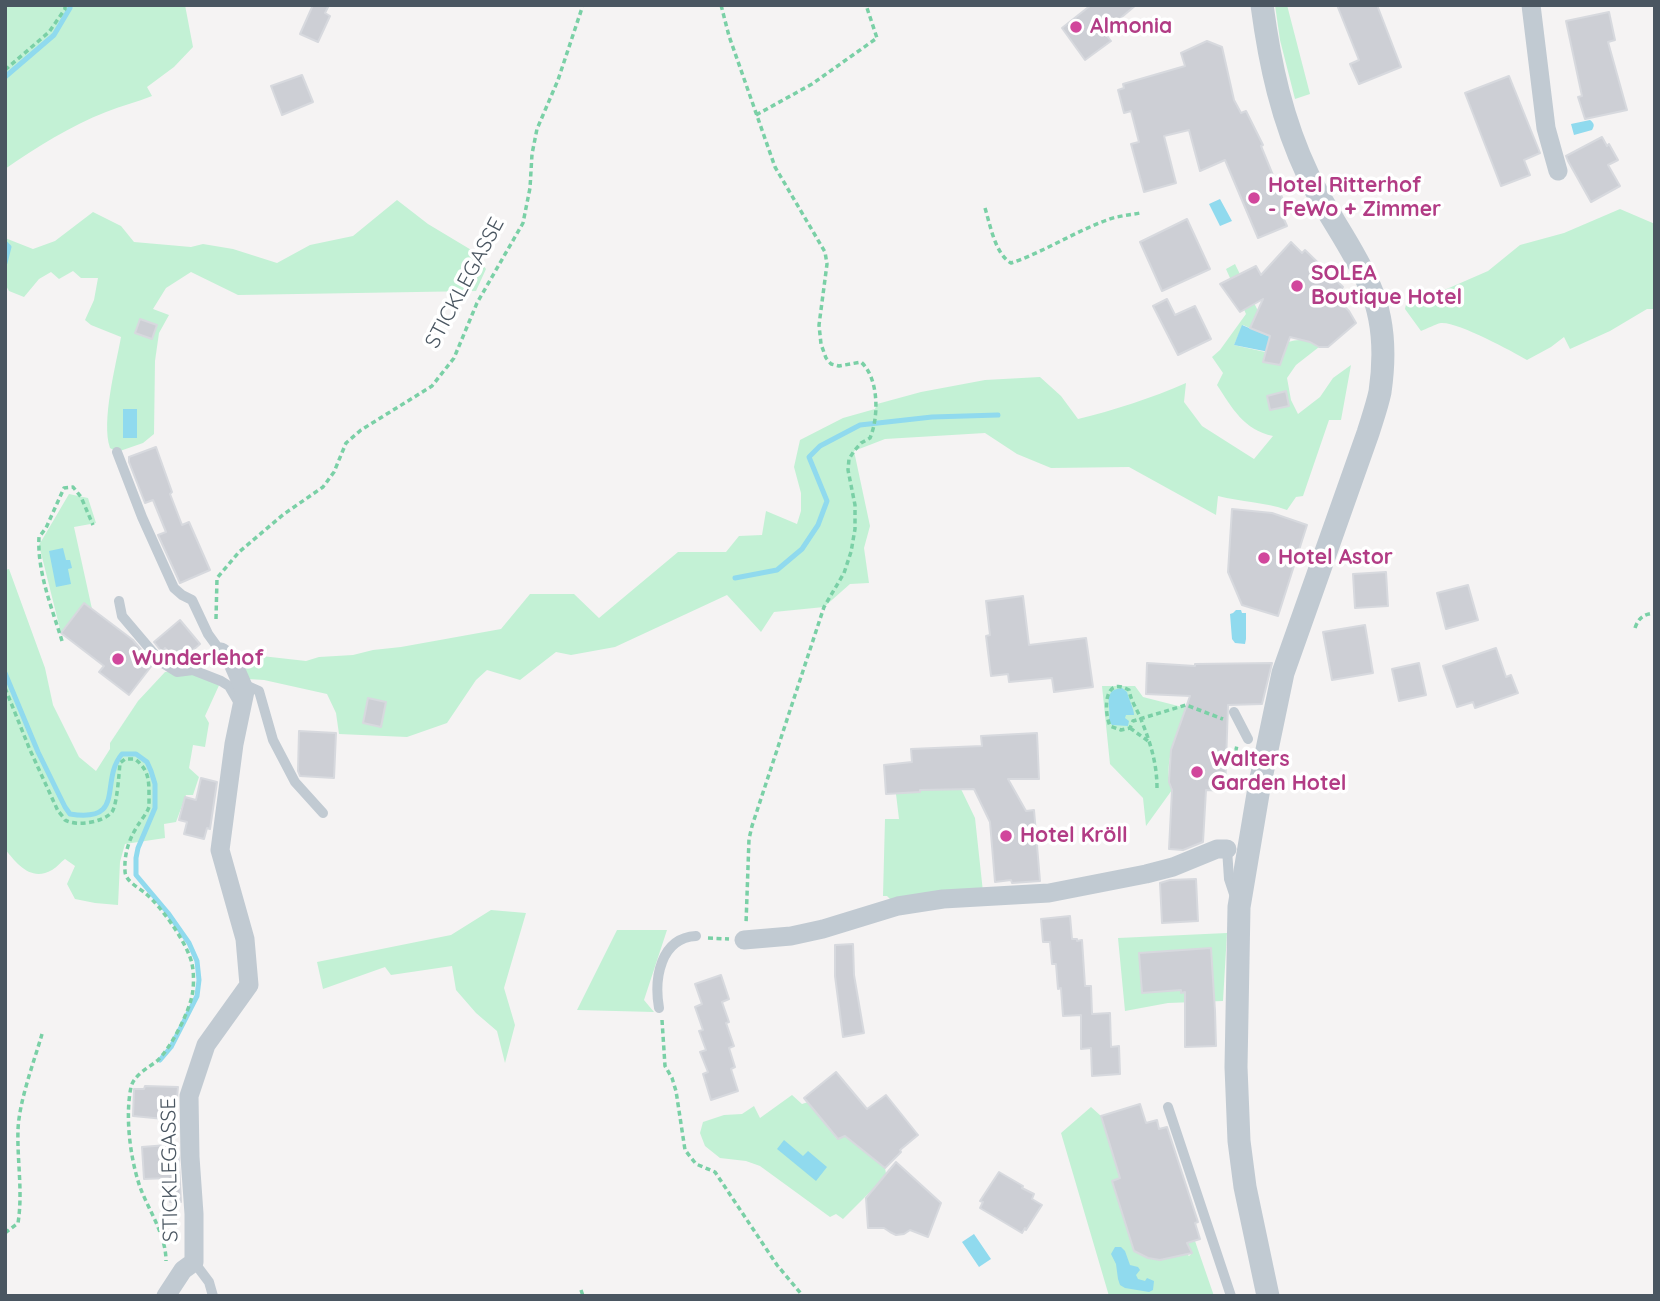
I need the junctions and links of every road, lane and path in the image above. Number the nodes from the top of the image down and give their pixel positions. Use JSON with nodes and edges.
{"nodes":[{"id":1,"x":65,"y":5,"type":"edge"},
{"id":2,"x":583,"y":5,"type":"edge"},
{"id":3,"x":721,"y":5,"type":"edge"},
{"id":4,"x":866,"y":5,"type":"edge"},
{"id":5,"x":1262,"y":5,"type":"edge"},
{"id":6,"x":1531,"y":5,"type":"edge"},
{"id":7,"x":5,"y":70,"type":"edge"},
{"id":8,"x":756,"y":115,"type":"junction"},
{"id":9,"x":1558,"y":170,"type":"dead end"},
{"id":10,"x":985,"y":208,"type":"dead end"},
{"id":11,"x":1140,"y":213,"type":"dead end"},
{"id":12,"x":117,"y":452,"type":"dead end"},
{"id":13,"x":93,"y":525,"type":"dead end"},
{"id":14,"x":119,"y":601,"type":"dead end"},
{"id":15,"x":1655,"y":613,"type":"edge"},
{"id":16,"x":216,"y":621,"type":"dead end"},
{"id":17,"x":1635,"y":628,"type":"dead end"},
{"id":18,"x":62,"y":641,"type":"dead end"},
{"id":19,"x":226,"y":656,"type":"joint"},
{"id":20,"x":5,"y":688,"type":"edge"},
{"id":21,"x":237,"y":690,"type":"junction"},
{"id":22,"x":1234,"y":712,"type":"dead end"},
{"id":23,"x":1141,"y":719,"type":"junction"},
{"id":24,"x":1224,"y":720,"type":"dead end"},
{"id":25,"x":1130,"y":728,"type":"junction"},
{"id":26,"x":1248,"y":739,"type":"dead end"},
{"id":27,"x":1150,"y":742,"type":"junction"},
{"id":28,"x":1157,"y":789,"type":"dead end"},
{"id":29,"x":323,"y":813,"type":"dead end"},
{"id":30,"x":1227,"y":849,"type":"joint"},
{"id":31,"x":1239,"y":907,"type":"junction"},
{"id":32,"x":696,"y":936,"type":"joint"},
{"id":33,"x":744,"y":940,"type":"junction"},
{"id":34,"x":659,"y":1008,"type":"joint"},
{"id":35,"x":42,"y":1034,"type":"dead end"},
{"id":36,"x":1168,"y":1107,"type":"dead end"},
{"id":37,"x":5,"y":1233,"type":"edge"},
{"id":38,"x":166,"y":1261,"type":"dead end"},
{"id":39,"x":194,"y":1262,"type":"junction"},
{"id":40,"x":168,"y":1296,"type":"edge"},
{"id":41,"x":213,"y":1296,"type":"edge"},
{"id":42,"x":803,"y":1296,"type":"edge"},
{"id":43,"x":1231,"y":1296,"type":"edge"},
{"id":44,"x":1268,"y":1296,"type":"edge"}],
"edges":[{"from":1,"to":7,"type":"path"},
{"from":2,"to":16,"type":"path","name":"STICKLEGASSE"},
{"from":3,"to":8,"type":"path"},
{"from":4,"to":8,"type":"path"},
{"from":5,"to":31,"type":"street"},
{"from":6,"to":9,"type":"street"},
{"from":8,"to":33,"type":"path"},
{"from":10,"to":11,"type":"path"},
{"from":12,"to":19,"type":"lane"},
{"from":13,"to":18,"type":"path"},
{"from":14,"to":21,"type":"lane"},
{"from":15,"to":17,"type":"path"},
{"from":19,"to":21,"type":"street"},
{"from":20,"to":38,"type":"path"},
{"from":21,"to":29,"type":"lane"},
{"from":21,"to":39,"type":"street","name":"STICKLEGASSE"},
{"from":22,"to":26,"type":"lane"},
{"from":23,"to":24,"type":"path"},
{"from":23,"to":25,"type":"path"},
{"from":23,"to":25,"type":"path"},
{"from":23,"to":27,"type":"path"},
{"from":25,"to":27,"type":"path"},
{"from":27,"to":28,"type":"path"},
{"from":30,"to":31,"type":"lane"},
{"from":30,"to":33,"type":"street"},
{"from":31,"to":44,"type":"street"},
{"from":32,"to":33,"type":"path"},
{"from":32,"to":34,"type":"lane"},
{"from":34,"to":42,"type":"path"},
{"from":35,"to":37,"type":"path"},
{"from":36,"to":43,"type":"lane"},
{"from":39,"to":40,"type":"street"},
{"from":39,"to":41,"type":"lane"}]}
